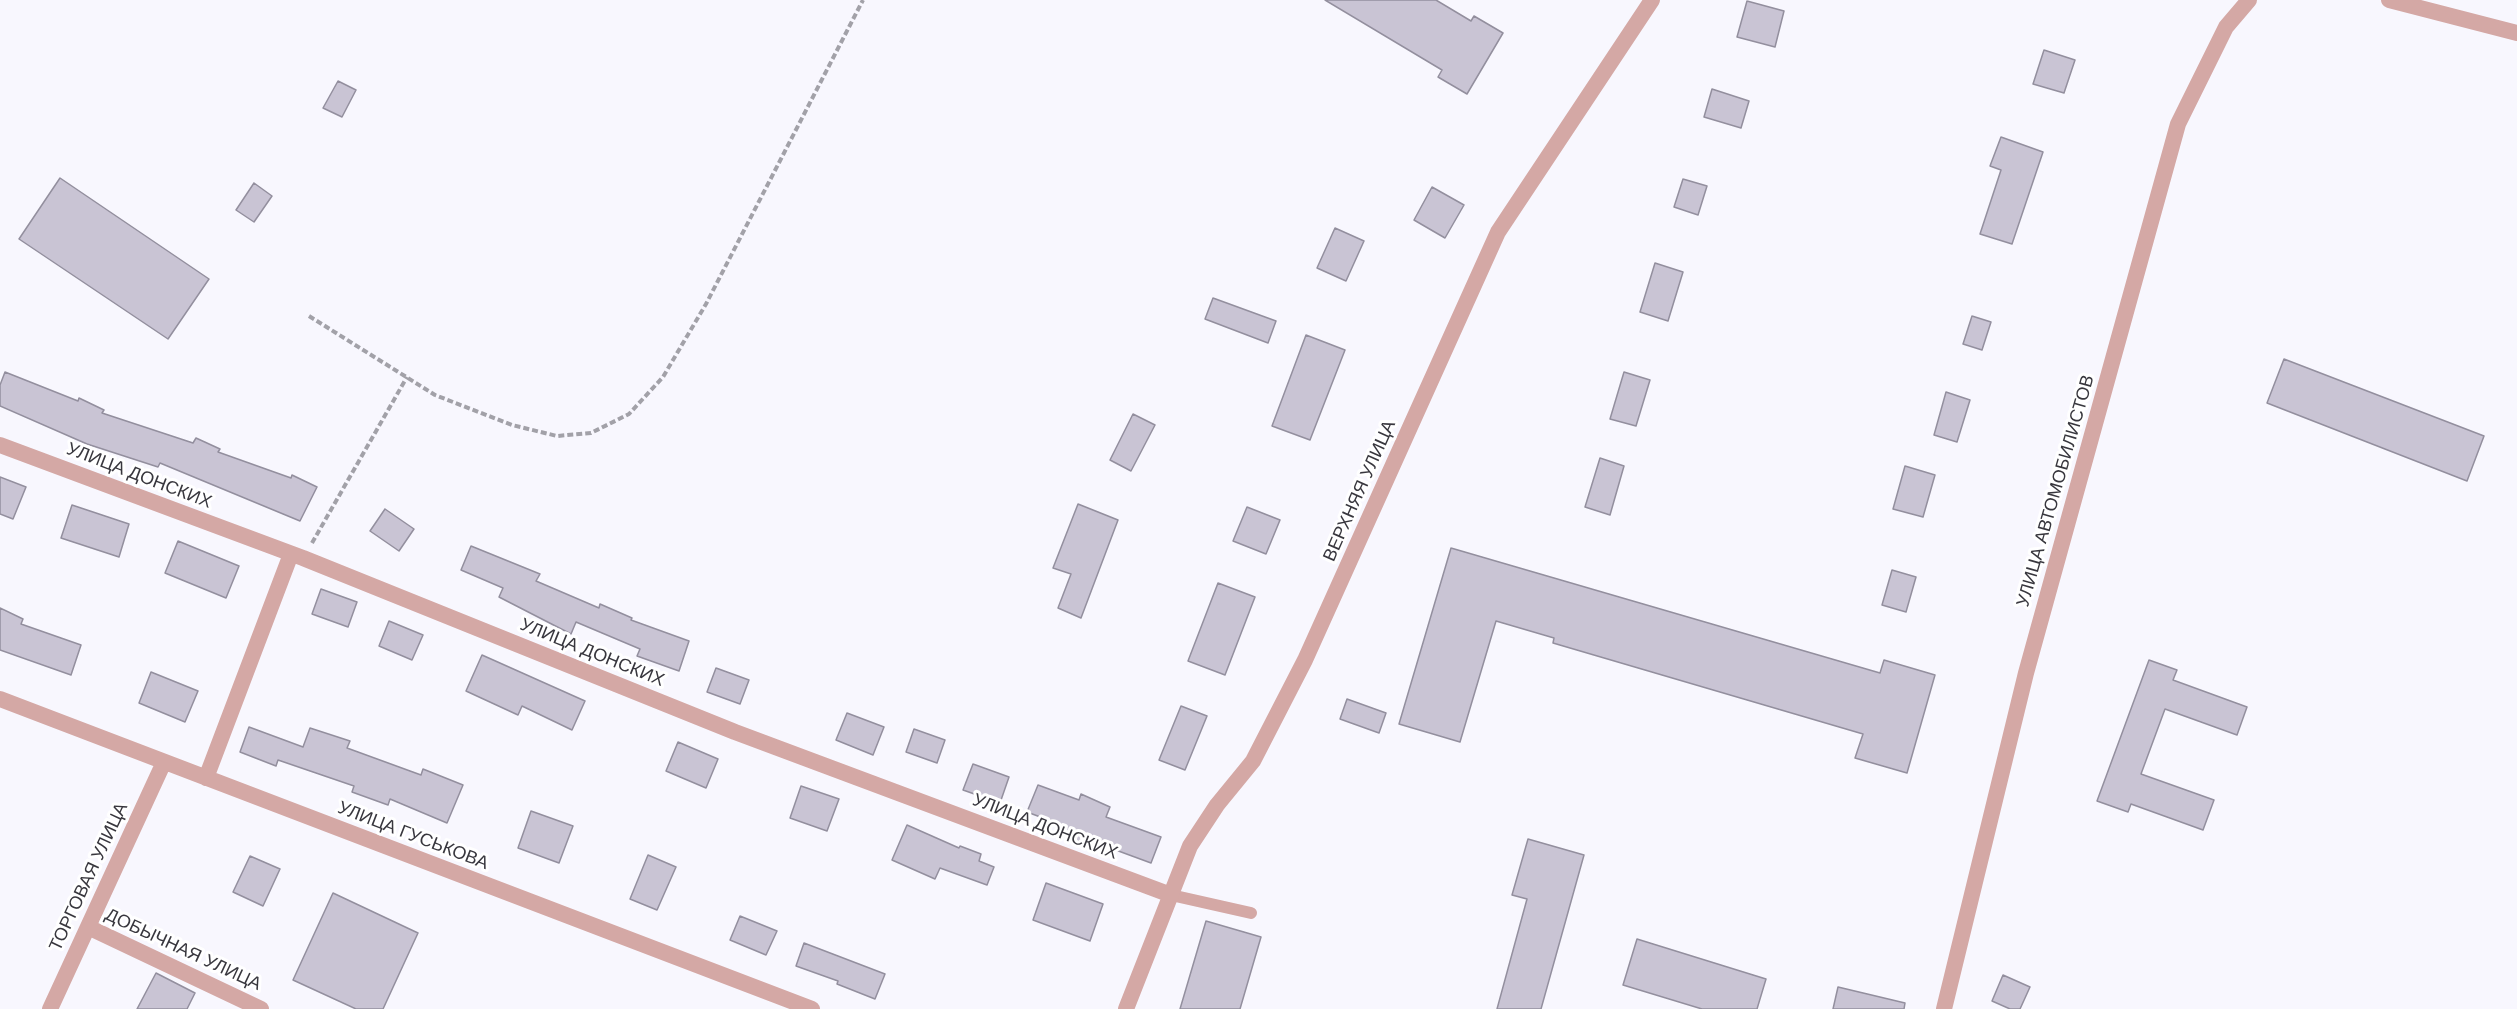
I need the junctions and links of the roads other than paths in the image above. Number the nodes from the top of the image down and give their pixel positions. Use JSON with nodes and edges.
{"nodes":[{"id":1,"x":1652,"y":0,"type":"edge"},
{"id":2,"x":2249,"y":0,"type":"edge"},
{"id":3,"x":2389,"y":0,"type":"edge"},
{"id":4,"x":2517,"y":33,"type":"edge"},
{"id":5,"x":0,"y":445,"type":"edge"},
{"id":6,"x":297,"y":556,"type":"junction"},
{"id":7,"x":0,"y":699,"type":"edge"},
{"id":8,"x":164,"y":762,"type":"junction"},
{"id":9,"x":206,"y":778,"type":"junction"},
{"id":10,"x":1171,"y":895,"type":"junction"},
{"id":11,"x":1251,"y":913,"type":"dead end"},
{"id":12,"x":88,"y":927,"type":"junction"},
{"id":13,"x":50,"y":1009,"type":"edge"},
{"id":14,"x":261,"y":1009,"type":"edge"},
{"id":15,"x":812,"y":1009,"type":"edge"},
{"id":16,"x":1126,"y":1009,"type":"edge"},
{"id":17,"x":1944,"y":1009,"type":"edge"}],
"edges":[{"from":1,"to":10,"type":"street","name":"ВЕРХНЯЯ УЛИЦА"},
{"from":2,"to":17,"type":"street","name":"УЛИЦА АВТОМОБИЛИСТОВ"},
{"from":3,"to":4,"type":"street"},
{"from":5,"to":6,"type":"street","name":"УЛИЦА ДОНСКИХ"},
{"from":6,"to":9,"type":"street"},
{"from":6,"to":10,"type":"street","name":"УЛИЦА ДОНСКИХ"},
{"from":7,"to":8,"type":"street","name":"УЛИЦА ГУСЬКОВА"},
{"from":8,"to":9,"type":"street","name":"УЛИЦА ГУСЬКОВА"},
{"from":8,"to":12,"type":"street","name":"ТОРГОВАЯ УЛИЦА"},
{"from":9,"to":15,"type":"street","name":"УЛИЦА ГУСЬКОВА"},
{"from":10,"to":11,"type":"lane"},
{"from":10,"to":16,"type":"street","name":"ВЕРХНЯЯ УЛИЦА"},
{"from":12,"to":13,"type":"street","name":"ТОРГОВАЯ УЛИЦА"},
{"from":12,"to":14,"type":"street","name":"ДОБЫЧНАЯ УЛИЦА"}]}
